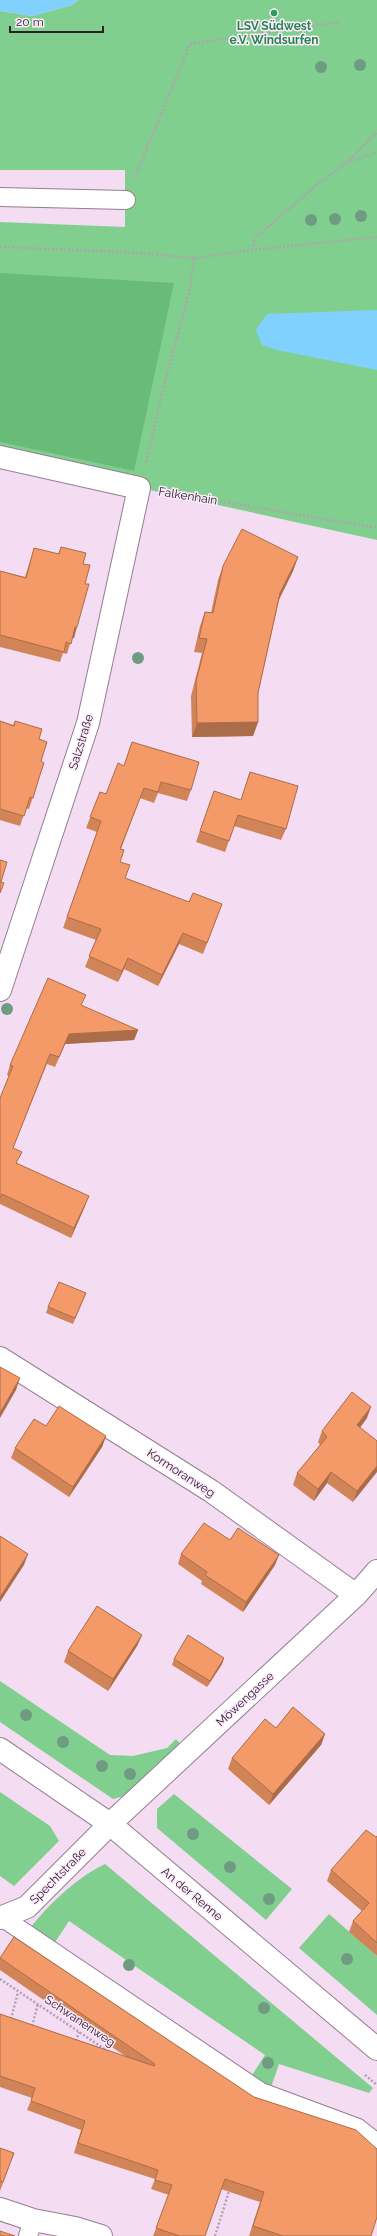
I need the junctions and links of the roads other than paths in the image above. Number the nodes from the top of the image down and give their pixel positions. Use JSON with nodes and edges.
{"nodes":[{"id":1,"x":0,"y":197,"type":"edge"},
{"id":2,"x":126,"y":200,"type":"road end"},
{"id":3,"x":0,"y":457,"type":"edge"},
{"id":4,"x":0,"y":990,"type":"edge"},
{"id":5,"x":0,"y":1358,"type":"edge"},
{"id":6,"x":377,"y":1571,"type":"edge"},
{"id":7,"x":356,"y":1595,"type":"junction"},
{"id":8,"x":0,"y":1748,"type":"edge"},
{"id":9,"x":110,"y":1824,"type":"junction"},
{"id":10,"x":0,"y":1917,"type":"edge"},
{"id":11,"x":377,"y":2049,"type":"edge"},
{"id":12,"x":377,"y":2143,"type":"edge"},
{"id":13,"x":0,"y":2209,"type":"edge"},
{"id":14,"x":31,"y":2228,"type":"edge"},
{"id":15,"x":74,"y":2232,"type":"edge"},
{"id":16,"x":101,"y":2236,"type":"edge"}],
"edges":[{"from":1,"to":2,"type":"lane"},
{"from":3,"to":4,"type":"street","name":"Salzstraße"},
{"from":5,"to":7,"type":"street","name":"Kormoranweg"},
{"from":6,"to":7,"type":"street","name":"Möwengasse"},
{"from":7,"to":9,"type":"street","name":"Möwengasse"},
{"from":8,"to":9,"type":"street","name":"An der Renne"},
{"from":9,"to":10,"type":"street","name":"Spechtstraße"},
{"from":9,"to":11,"type":"street","name":"An der Renne"},
{"from":10,"to":12,"type":"lane"},
{"from":13,"to":14,"type":"street"},
{"from":14,"to":15,"type":"street"},
{"from":15,"to":16,"type":"street"}]}
